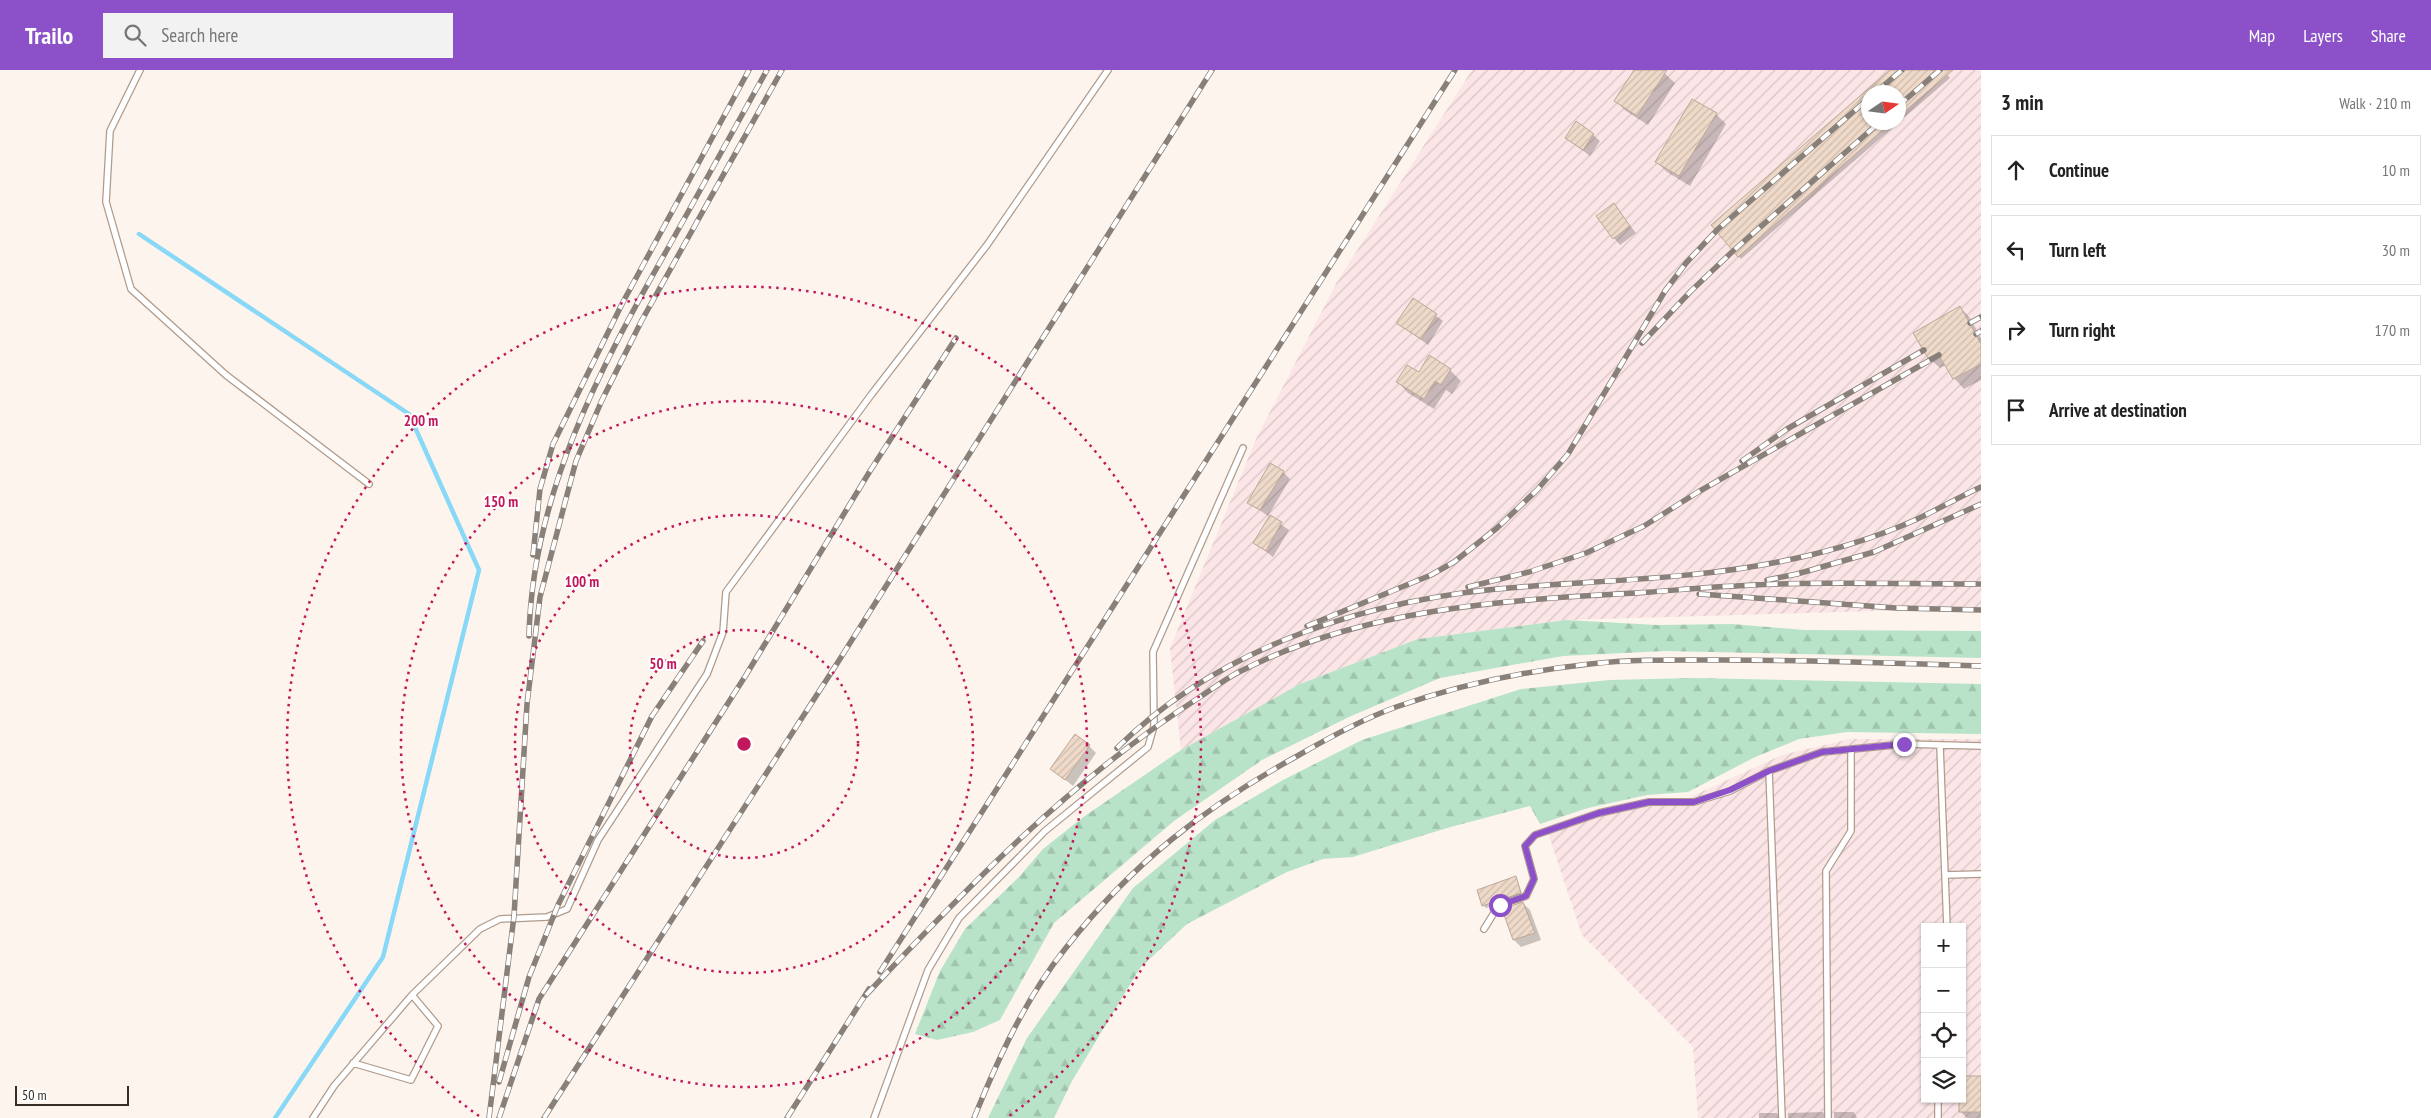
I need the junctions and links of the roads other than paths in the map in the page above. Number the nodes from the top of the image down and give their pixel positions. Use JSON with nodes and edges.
{"nodes":[{"id":1,"x":140,"y":70,"type":"edge"},
{"id":2,"x":1108,"y":70,"type":"edge"},
{"id":3,"x":1243,"y":448,"type":"dead end"},
{"id":4,"x":369,"y":484,"type":"dead end"},
{"id":5,"x":1940,"y":746,"type":"junction"},
{"id":6,"x":1981,"y":746,"type":"edge"},
{"id":7,"x":1851,"y":749,"type":"junction"},
{"id":8,"x":1769,"y":771,"type":"junction"},
{"id":9,"x":1962,"y":874,"type":"dead end"},
{"id":10,"x":1981,"y":874,"type":"edge"},
{"id":11,"x":1945,"y":875,"type":"junction"},
{"id":12,"x":1947,"y":923,"type":"edge"},
{"id":13,"x":1484,"y":929,"type":"dead end"},
{"id":14,"x":412,"y":995,"type":"junction"},
{"id":15,"x":353,"y":1063,"type":"junction"},
{"id":16,"x":1938,"y":1103,"type":"edge"},
{"id":17,"x":313,"y":1118,"type":"edge"},
{"id":18,"x":874,"y":1118,"type":"edge"},
{"id":19,"x":1782,"y":1118,"type":"edge"},
{"id":20,"x":1828,"y":1118,"type":"edge"},
{"id":21,"x":1938,"y":1118,"type":"edge"}],
"edges":[{"from":1,"to":4,"type":"lane"},
{"from":2,"to":14,"type":"lane"},
{"from":3,"to":18,"type":"lane"},
{"from":5,"to":6,"type":"lane"},
{"from":5,"to":7,"type":"lane"},
{"from":5,"to":11,"type":"lane"},
{"from":7,"to":8,"type":"lane"},
{"from":7,"to":20,"type":"lane"},
{"from":8,"to":13,"type":"lane"},
{"from":8,"to":19,"type":"lane"},
{"from":9,"to":11,"type":"lane"},
{"from":10,"to":11,"type":"lane"},
{"from":11,"to":12,"type":"lane"},
{"from":14,"to":15,"type":"lane"},
{"from":14,"to":15,"type":"lane"},
{"from":15,"to":17,"type":"lane"},
{"from":16,"to":21,"type":"lane"}]}
